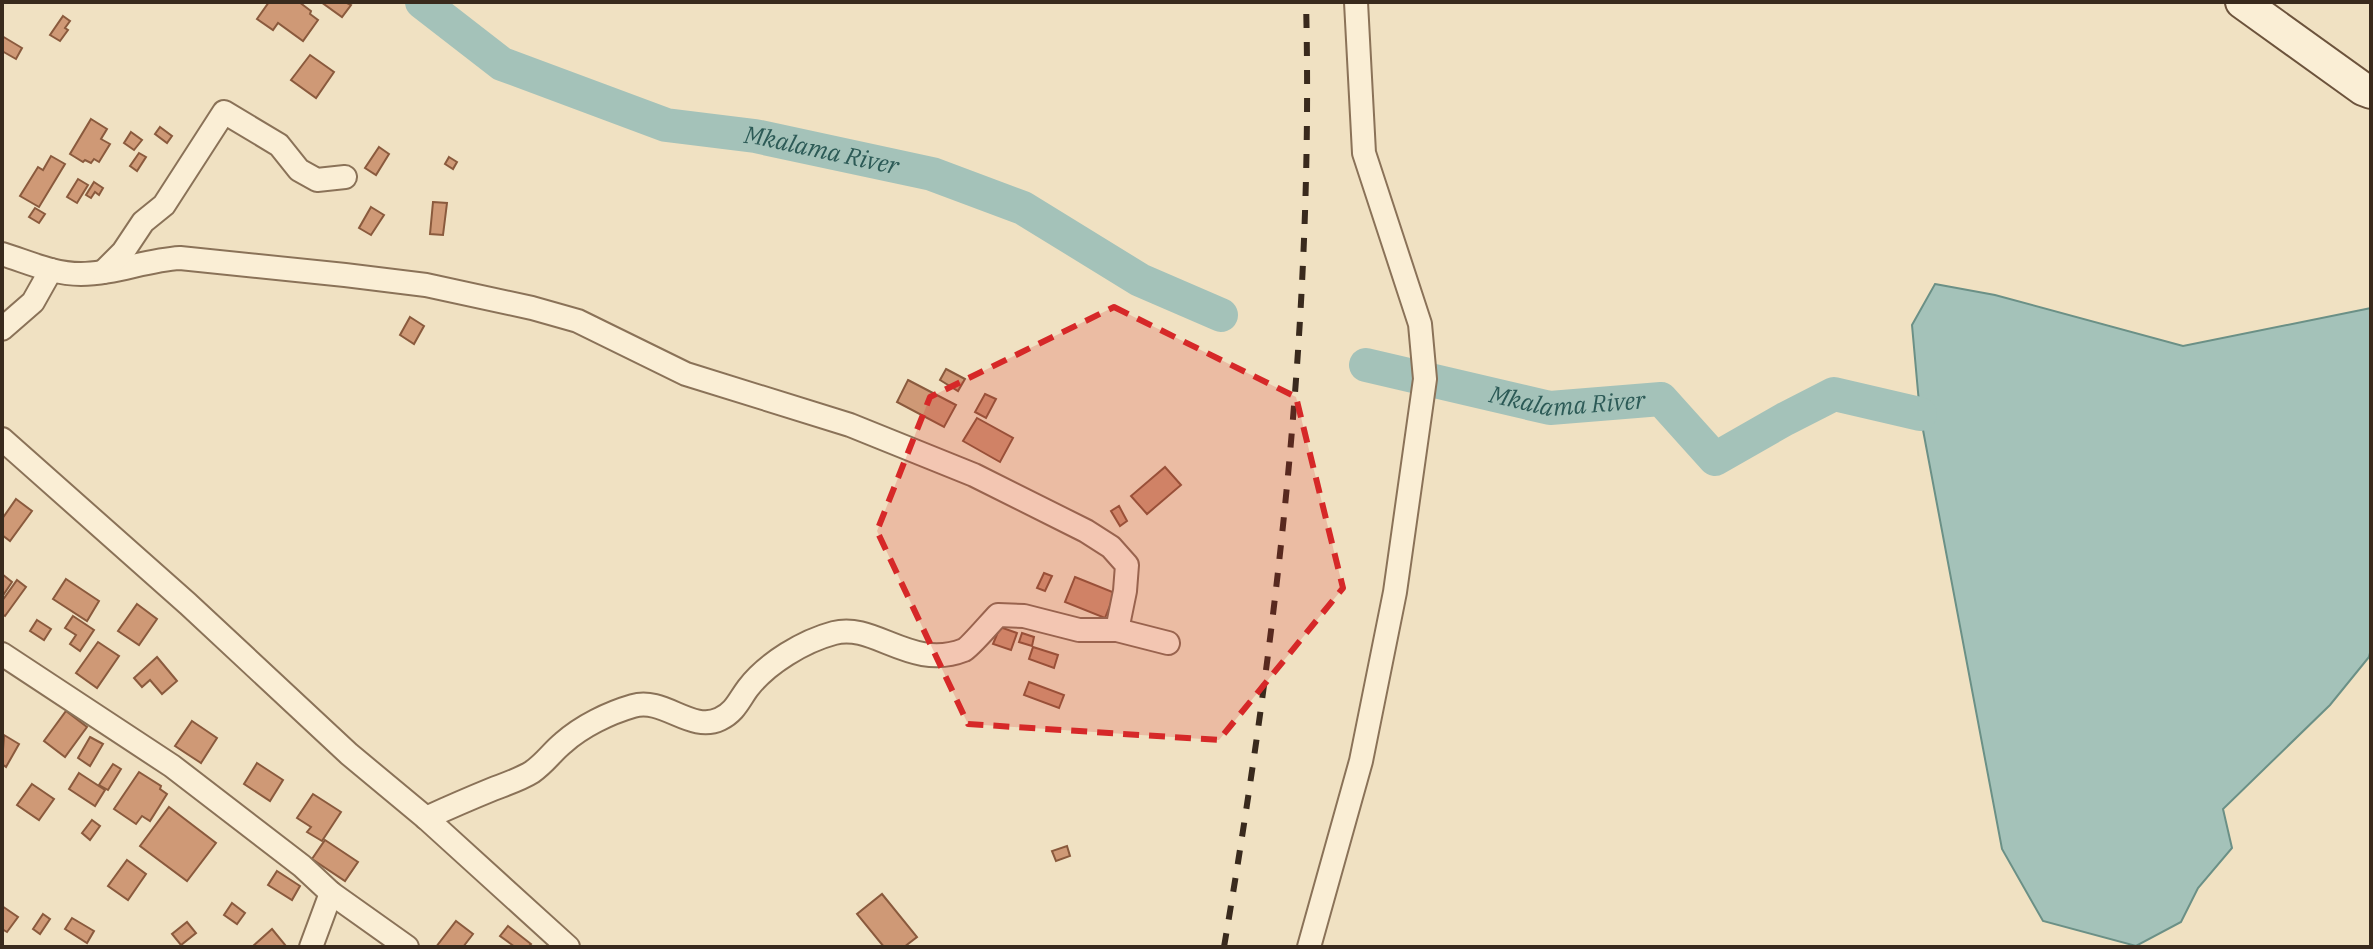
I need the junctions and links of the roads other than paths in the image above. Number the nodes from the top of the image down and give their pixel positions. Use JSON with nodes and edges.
{"nodes":[{"id":1,"x":1356,"y":2,"type":"edge"},
{"id":2,"x":2242,"y":2,"type":"edge"},
{"id":3,"x":2371,"y":92,"type":"edge"},
{"id":4,"x":345,"y":177,"type":"dead end"},
{"id":5,"x":2,"y":254,"type":"edge"},
{"id":6,"x":51,"y":270,"type":"junction"},
{"id":7,"x":103,"y":272,"type":"junction"},
{"id":8,"x":2,"y":329,"type":"edge"},
{"id":9,"x":2,"y":439,"type":"edge"},
{"id":10,"x":1117,"y":630,"type":"junction"},
{"id":11,"x":1168,"y":643,"type":"dead end"},
{"id":12,"x":2,"y":654,"type":"edge"},
{"id":13,"x":426,"y":818,"type":"junction"},
{"id":14,"x":331,"y":893,"type":"junction"},
{"id":15,"x":311,"y":947,"type":"edge"},
{"id":16,"x":407,"y":947,"type":"edge"},
{"id":17,"x":568,"y":947,"type":"edge"},
{"id":18,"x":1309,"y":947,"type":"edge"}],
"edges":[{"from":1,"to":18,"type":"street"},
{"from":2,"to":3,"type":"street"},
{"from":4,"to":7,"type":"street"},
{"from":5,"to":6,"type":"street"},
{"from":6,"to":7,"type":"street"},
{"from":6,"to":8,"type":"street"},
{"from":7,"to":10,"type":"street"},
{"from":9,"to":13,"type":"street"},
{"from":10,"to":11,"type":"street"},
{"from":10,"to":13,"type":"street"},
{"from":12,"to":14,"type":"street"},
{"from":13,"to":17,"type":"street"},
{"from":14,"to":15,"type":"street"},
{"from":14,"to":16,"type":"street"}]}
